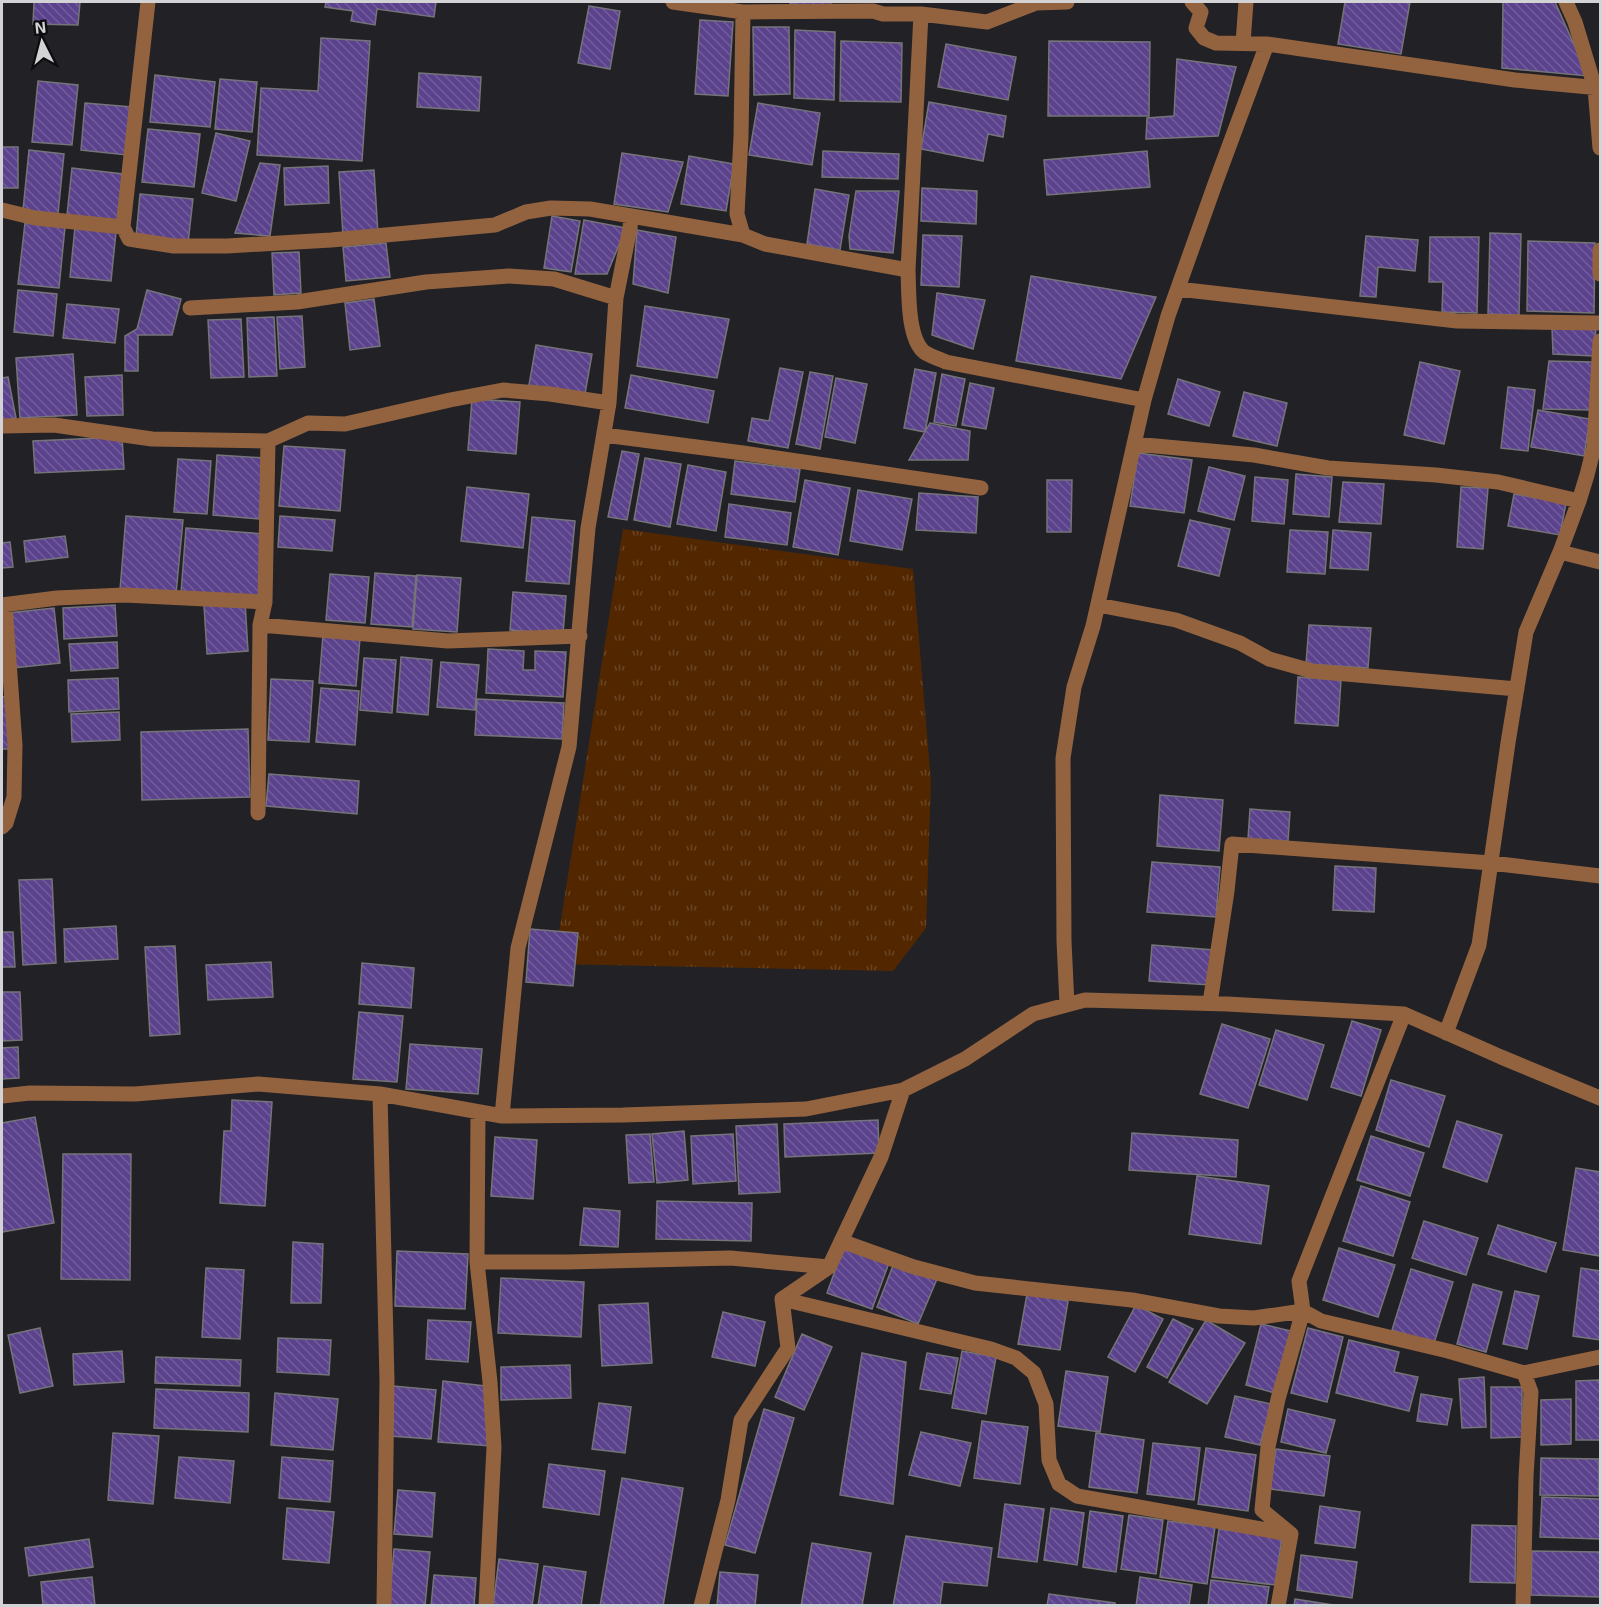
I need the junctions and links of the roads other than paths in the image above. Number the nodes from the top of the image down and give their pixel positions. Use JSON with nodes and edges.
{"nodes":[{"id":1,"x":148,"y":2,"type":"edge"},
{"id":2,"x":674,"y":2,"type":"edge"},
{"id":3,"x":1067,"y":2,"type":"edge"},
{"id":4,"x":1192,"y":2,"type":"edge"},
{"id":5,"x":1246,"y":2,"type":"edge"},
{"id":6,"x":1566,"y":2,"type":"edge"},
{"id":7,"x":873,"y":6,"type":"edge"},
{"id":8,"x":743,"y":12,"type":"junction"},
{"id":9,"x":921,"y":14,"type":"junction"},
{"id":10,"x":1243,"y":43,"type":"junction"},
{"id":11,"x":1267,"y":44,"type":"junction"},
{"id":12,"x":1598,"y":88,"type":"edge"},
{"id":13,"x":1600,"y":148,"type":"edge"},
{"id":14,"x":2,"y":210,"type":"edge"},
{"id":15,"x":631,"y":217,"type":"junction"},
{"id":16,"x":123,"y":227,"type":"junction"},
{"id":17,"x":743,"y":236,"type":"junction"},
{"id":18,"x":1600,"y":250,"type":"edge"},
{"id":19,"x":908,"y":270,"type":"junction"},
{"id":20,"x":1600,"y":274,"type":"edge"},
{"id":21,"x":1178,"y":289,"type":"junction"},
{"id":22,"x":616,"y":298,"type":"junction"},
{"id":23,"x":190,"y":308,"type":"dead end"},
{"id":24,"x":1600,"y":323,"type":"edge"},
{"id":25,"x":1600,"y":341,"type":"edge"},
{"id":26,"x":1144,"y":400,"type":"junction"},
{"id":27,"x":609,"y":403,"type":"junction"},
{"id":28,"x":1598,"y":416,"type":"edge"},
{"id":29,"x":2,"y":426,"type":"edge"},
{"id":30,"x":604,"y":435,"type":"junction"},
{"id":31,"x":268,"y":441,"type":"junction"},
{"id":32,"x":1134,"y":444,"type":"junction"},
{"id":33,"x":1594,"y":477,"type":"edge"},
{"id":34,"x":981,"y":488,"type":"dead end"},
{"id":35,"x":1579,"y":501,"type":"junction"},
{"id":36,"x":1560,"y":552,"type":"junction"},
{"id":37,"x":1600,"y":562,"type":"edge"},
{"id":38,"x":265,"y":602,"type":"junction"},
{"id":39,"x":3,"y":605,"type":"edge"},
{"id":40,"x":1098,"y":605,"type":"junction"},
{"id":41,"x":260,"y":625,"type":"junction"},
{"id":42,"x":580,"y":636,"type":"junction"},
{"id":43,"x":1517,"y":689,"type":"junction"},
{"id":44,"x":258,"y":813,"type":"dead end"},
{"id":45,"x":2,"y":827,"type":"edge"},
{"id":46,"x":1491,"y":863,"type":"junction"},
{"id":47,"x":1600,"y":876,"type":"edge"},
{"id":48,"x":1210,"y":1003,"type":"junction"},
{"id":49,"x":1067,"y":1005,"type":"junction"},
{"id":50,"x":1404,"y":1014,"type":"junction"},
{"id":51,"x":1446,"y":1033,"type":"junction"},
{"id":52,"x":903,"y":1090,"type":"junction"},
{"id":53,"x":380,"y":1094,"type":"junction"},
{"id":54,"x":2,"y":1096,"type":"edge"},
{"id":55,"x":1600,"y":1098,"type":"edge"},
{"id":56,"x":478,"y":1112,"type":"junction"},
{"id":57,"x":502,"y":1116,"type":"junction"},
{"id":58,"x":841,"y":1241,"type":"junction"},
{"id":59,"x":477,"y":1262,"type":"junction"},
{"id":60,"x":829,"y":1267,"type":"junction"},
{"id":61,"x":782,"y":1299,"type":"junction"},
{"id":62,"x":1302,"y":1311,"type":"junction"},
{"id":63,"x":1600,"y":1357,"type":"edge"},
{"id":64,"x":1524,"y":1373,"type":"junction"},
{"id":65,"x":1291,"y":1534,"type":"junction"},
{"id":66,"x":384,"y":1605,"type":"edge"},
{"id":67,"x":486,"y":1605,"type":"edge"},
{"id":68,"x":701,"y":1605,"type":"edge"},
{"id":69,"x":1278,"y":1605,"type":"edge"},
{"id":70,"x":1523,"y":1605,"type":"edge"}],
"edges":[{"from":1,"to":16,"type":"street"},
{"from":2,"to":8,"type":"street"},
{"from":3,"to":9,"type":"street"},
{"from":4,"to":10,"type":"street"},
{"from":5,"to":10,"type":"street"},
{"from":6,"to":12,"type":"street"},
{"from":7,"to":8,"type":"street"},
{"from":7,"to":9,"type":"street"},
{"from":8,"to":17,"type":"street"},
{"from":9,"to":19,"type":"street"},
{"from":10,"to":11,"type":"street"},
{"from":11,"to":12,"type":"street"},
{"from":11,"to":21,"type":"street"},
{"from":12,"to":13,"type":"street"},
{"from":14,"to":16,"type":"street"},
{"from":15,"to":16,"type":"street"},
{"from":15,"to":17,"type":"street"},
{"from":15,"to":22,"type":"street"},
{"from":17,"to":19,"type":"street"},
{"from":18,"to":20,"type":"street"},
{"from":19,"to":26,"type":"street"},
{"from":21,"to":24,"type":"street"},
{"from":21,"to":26,"type":"street"},
{"from":22,"to":23,"type":"street"},
{"from":22,"to":27,"type":"street"},
{"from":25,"to":28,"type":"street"},
{"from":26,"to":32,"type":"street"},
{"from":27,"to":30,"type":"street"},
{"from":27,"to":31,"type":"street"},
{"from":28,"to":33,"type":"street"},
{"from":29,"to":31,"type":"street"},
{"from":30,"to":34,"type":"street"},
{"from":30,"to":42,"type":"street"},
{"from":31,"to":38,"type":"street"},
{"from":32,"to":35,"type":"street"},
{"from":32,"to":40,"type":"street"},
{"from":33,"to":35,"type":"street"},
{"from":35,"to":36,"type":"street"},
{"from":36,"to":37,"type":"street"},
{"from":36,"to":43,"type":"street"},
{"from":38,"to":39,"type":"street"},
{"from":38,"to":41,"type":"street"},
{"from":39,"to":45,"type":"street"},
{"from":40,"to":43,"type":"street"},
{"from":40,"to":49,"type":"street"},
{"from":41,"to":42,"type":"street"},
{"from":41,"to":44,"type":"street"},
{"from":42,"to":57,"type":"street"},
{"from":43,"to":46,"type":"street"},
{"from":46,"to":47,"type":"street"},
{"from":46,"to":48,"type":"street"},
{"from":46,"to":51,"type":"street"},
{"from":48,"to":49,"type":"street"},
{"from":48,"to":50,"type":"street"},
{"from":49,"to":52,"type":"street"},
{"from":50,"to":51,"type":"street"},
{"from":50,"to":62,"type":"street"},
{"from":51,"to":55,"type":"street"},
{"from":52,"to":57,"type":"street"},
{"from":52,"to":58,"type":"street"},
{"from":53,"to":54,"type":"street"},
{"from":53,"to":56,"type":"street"},
{"from":53,"to":66,"type":"street"},
{"from":56,"to":57,"type":"street"},
{"from":56,"to":59,"type":"street"},
{"from":58,"to":60,"type":"street"},
{"from":58,"to":62,"type":"street"},
{"from":59,"to":60,"type":"street"},
{"from":59,"to":67,"type":"street"},
{"from":60,"to":61,"type":"street"},
{"from":61,"to":65,"type":"street"},
{"from":61,"to":68,"type":"street"},
{"from":62,"to":64,"type":"street"},
{"from":62,"to":65,"type":"street"},
{"from":63,"to":64,"type":"street"},
{"from":64,"to":70,"type":"street"},
{"from":65,"to":69,"type":"street"}]}
